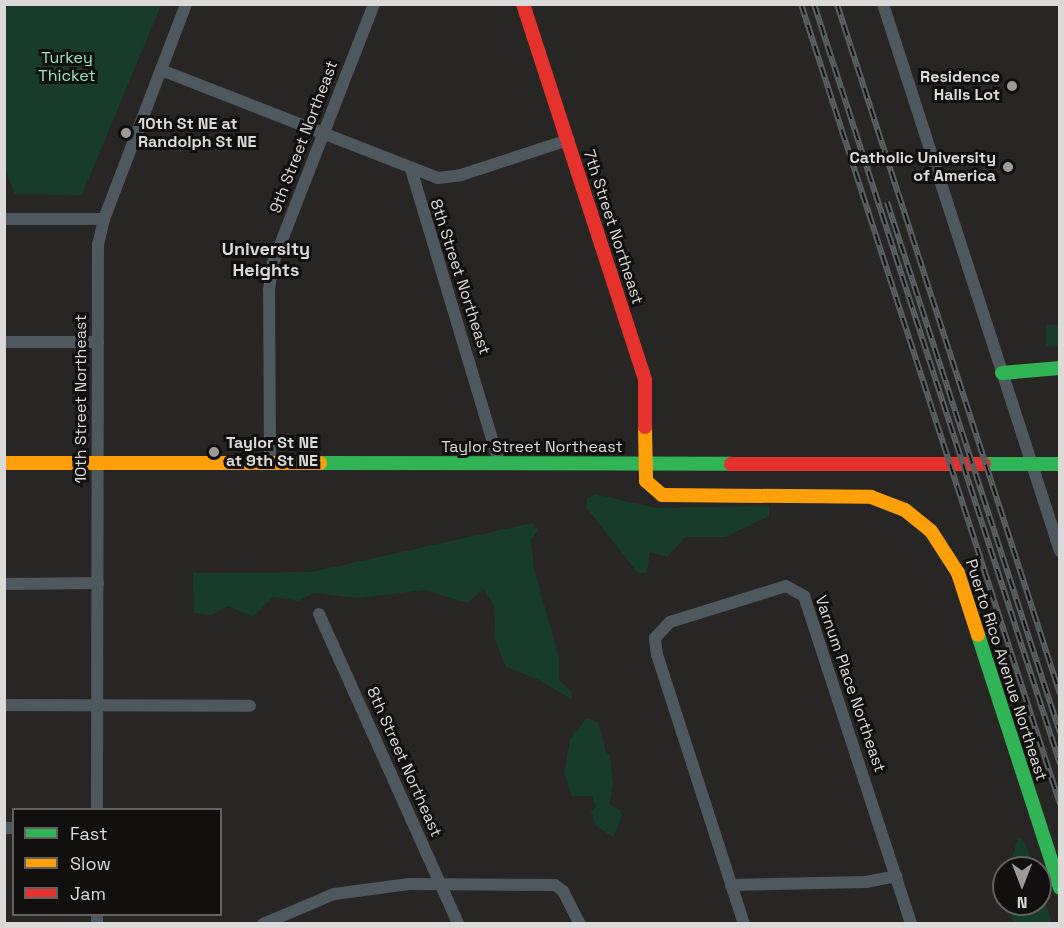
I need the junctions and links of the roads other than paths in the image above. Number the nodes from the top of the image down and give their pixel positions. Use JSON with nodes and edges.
{"nodes":[{"id":1,"x":186,"y":4,"type":"edge"},
{"id":2,"x":374,"y":4,"type":"edge"},
{"id":3,"x":523,"y":4,"type":"edge"},
{"id":4,"x":883,"y":4,"type":"edge"},
{"id":5,"x":161,"y":70,"type":"junction"},
{"id":6,"x":323,"y":134,"type":"junction"},
{"id":7,"x":568,"y":140,"type":"junction"},
{"id":8,"x":411,"y":169,"type":"junction"},
{"id":9,"x":4,"y":219,"type":"edge"},
{"id":10,"x":104,"y":219,"type":"junction"},
{"id":11,"x":4,"y":342,"type":"edge"},
{"id":12,"x":98,"y":342,"type":"junction"},
{"id":13,"x":1059,"y":368,"type":"edge"},
{"id":14,"x":1002,"y":373,"type":"junction"},
{"id":15,"x":4,"y":463,"type":"edge"},
{"id":16,"x":98,"y":463,"type":"junction"},
{"id":17,"x":270,"y":463,"type":"junction"},
{"id":18,"x":499,"y":463,"type":"junction"},
{"id":19,"x":646,"y":464,"type":"junction"},
{"id":20,"x":1059,"y":464,"type":"edge"},
{"id":21,"x":1059,"y":551,"type":"edge"},
{"id":22,"x":98,"y":583,"type":"junction"},
{"id":23,"x":4,"y":584,"type":"edge"},
{"id":24,"x":319,"y":614,"type":"dead end"},
{"id":25,"x":4,"y":705,"type":"edge"},
{"id":26,"x":97,"y":706,"type":"junction"},
{"id":27,"x":250,"y":706,"type":"dead end"},
{"id":28,"x":97,"y":808,"type":"edge"},
{"id":29,"x":896,"y":876,"type":"junction"},
{"id":30,"x":441,"y":884,"type":"junction"},
{"id":31,"x":731,"y":885,"type":"junction"},
{"id":32,"x":1059,"y":888,"type":"edge"},
{"id":33,"x":263,"y":924,"type":"edge"},
{"id":34,"x":458,"y":924,"type":"edge"},
{"id":35,"x":580,"y":924,"type":"edge"},
{"id":36,"x":744,"y":924,"type":"edge"},
{"id":37,"x":911,"y":924,"type":"edge"}],
"edges":[{"from":1,"to":5,"type":"street","name":"10th Street Northeast"},
{"from":2,"to":6,"type":"street","name":"9th Street Northeast"},
{"from":3,"to":7,"type":"street","name":"7th Street Northeast"},
{"from":4,"to":14,"type":"street"},
{"from":5,"to":6,"type":"street"},
{"from":5,"to":10,"type":"street","name":"10th Street Northeast"},
{"from":6,"to":8,"type":"street"},
{"from":6,"to":17,"type":"street","name":"9th Street Northeast"},
{"from":7,"to":8,"type":"street"},
{"from":7,"to":19,"type":"street","name":"7th Street Northeast"},
{"from":8,"to":18,"type":"street","name":"8th Street Northeast"},
{"from":9,"to":10,"type":"street"},
{"from":10,"to":12,"type":"street","name":"10th Street Northeast"},
{"from":11,"to":12,"type":"street"},
{"from":12,"to":16,"type":"street","name":"10th Street Northeast"},
{"from":13,"to":14,"type":"street"},
{"from":14,"to":21,"type":"street"},
{"from":15,"to":16,"type":"street","name":"Taylor Street Northeast"},
{"from":16,"to":17,"type":"street","name":"Taylor Street Northeast"},
{"from":16,"to":22,"type":"street","name":"10th Street Northeast"},
{"from":17,"to":18,"type":"street","name":"Taylor Street Northeast"},
{"from":18,"to":19,"type":"street","name":"Taylor Street Northeast"},
{"from":19,"to":20,"type":"street","name":"Taylor Street Northeast"},
{"from":19,"to":32,"type":"street","name":"Puerto Rico Avenue Northeast"},
{"from":22,"to":23,"type":"street"},
{"from":22,"to":26,"type":"street","name":"10th Street Northeast"},
{"from":24,"to":30,"type":"street","name":"8th Street Northeast"},
{"from":25,"to":26,"type":"street"},
{"from":26,"to":27,"type":"street"},
{"from":26,"to":28,"type":"street","name":"10th Street Northeast"},
{"from":29,"to":31,"type":"street"},
{"from":29,"to":31,"type":"street","name":"Varnum Place Northeast"},
{"from":29,"to":37,"type":"street"},
{"from":30,"to":33,"type":"street"},
{"from":30,"to":34,"type":"street","name":"8th Street Northeast"},
{"from":30,"to":35,"type":"street"},
{"from":31,"to":36,"type":"street"}]}
